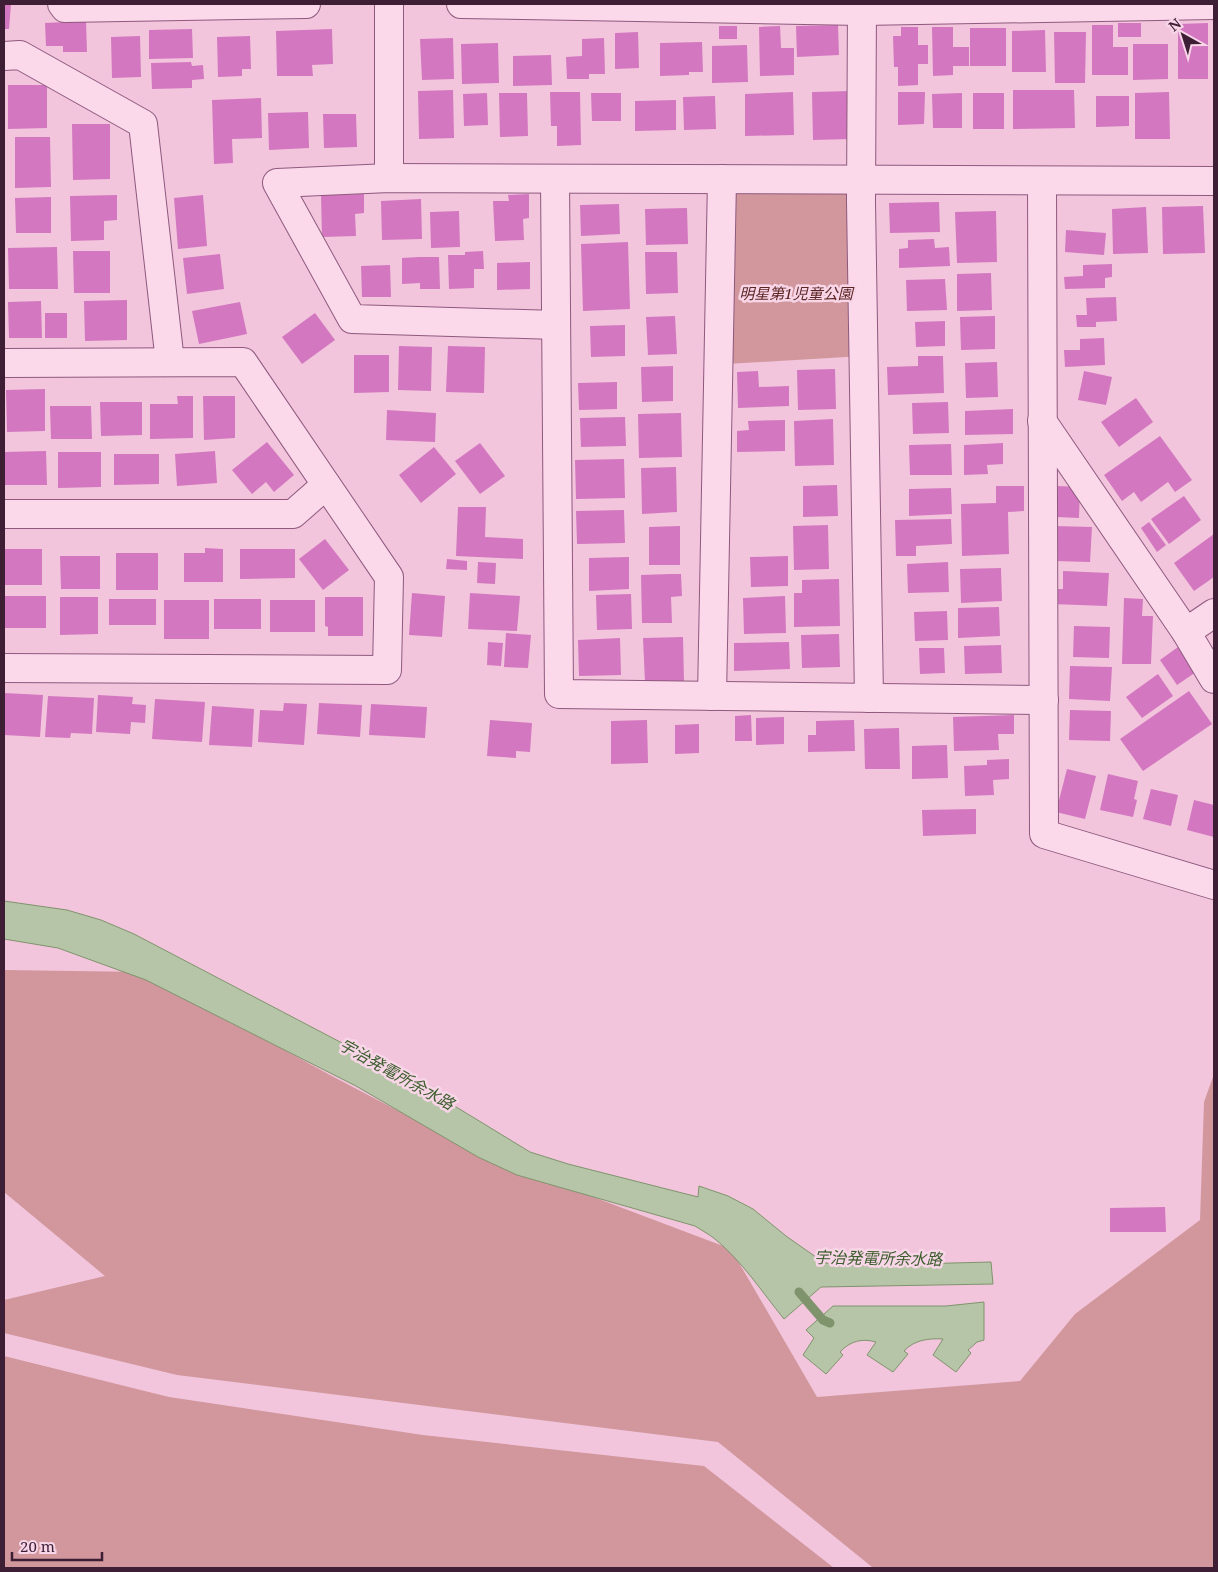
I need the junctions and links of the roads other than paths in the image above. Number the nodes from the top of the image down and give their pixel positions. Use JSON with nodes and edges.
{"nodes":[{"id":1,"x":62,"y":4,"type":"edge"},
{"id":2,"x":306,"y":4,"type":"edge"},
{"id":3,"x":389,"y":4,"type":"edge"},
{"id":4,"x":461,"y":4,"type":"edge"},
{"id":5,"x":1214,"y":5,"type":"edge"},
{"id":6,"x":862,"y":7,"type":"edge"},
{"id":7,"x":4,"y":56,"type":"edge"},
{"id":8,"x":389,"y":178,"type":"junction"},
{"id":9,"x":555,"y":179,"type":"junction"},
{"id":10,"x":722,"y":179,"type":"junction"},
{"id":11,"x":860,"y":180,"type":"junction"},
{"id":12,"x":1042,"y":180,"type":"junction"},
{"id":13,"x":1214,"y":182,"type":"edge"},
{"id":14,"x":556,"y":325,"type":"junction"},
{"id":15,"x":170,"y":362,"type":"junction"},
{"id":16,"x":4,"y":363,"type":"edge"},
{"id":17,"x":1042,"y":421,"type":"junction"},
{"id":18,"x":326,"y":485,"type":"junction"},
{"id":19,"x":4,"y":514,"type":"edge"},
{"id":20,"x":1214,"y":613,"type":"edge"},
{"id":21,"x":1186,"y":632,"type":"junction"},
{"id":22,"x":4,"y":668,"type":"edge"},
{"id":23,"x":1214,"y":679,"type":"edge"},
{"id":24,"x":712,"y":696,"type":"junction"},
{"id":25,"x":869,"y":698,"type":"junction"},
{"id":26,"x":1044,"y":700,"type":"junction"},
{"id":27,"x":1214,"y":885,"type":"edge"}],
"edges":[{"from":1,"to":2,"type":"street"},
{"from":3,"to":8,"type":"street"},
{"from":4,"to":6,"type":"street"},
{"from":5,"to":6,"type":"street"},
{"from":6,"to":11,"type":"street"},
{"from":7,"to":15,"type":"street"},
{"from":8,"to":9,"type":"street"},
{"from":8,"to":14,"type":"street"},
{"from":9,"to":10,"type":"street"},
{"from":9,"to":14,"type":"street"},
{"from":10,"to":11,"type":"street"},
{"from":10,"to":24,"type":"street"},
{"from":11,"to":12,"type":"street"},
{"from":11,"to":25,"type":"street"},
{"from":12,"to":13,"type":"street"},
{"from":12,"to":17,"type":"street"},
{"from":14,"to":24,"type":"street"},
{"from":15,"to":16,"type":"street"},
{"from":15,"to":18,"type":"street"},
{"from":17,"to":21,"type":"street"},
{"from":17,"to":26,"type":"street"},
{"from":18,"to":19,"type":"street"},
{"from":18,"to":22,"type":"street"},
{"from":20,"to":21,"type":"street"},
{"from":21,"to":23,"type":"street"},
{"from":24,"to":25,"type":"street"},
{"from":25,"to":26,"type":"street"},
{"from":26,"to":27,"type":"street"}]}
